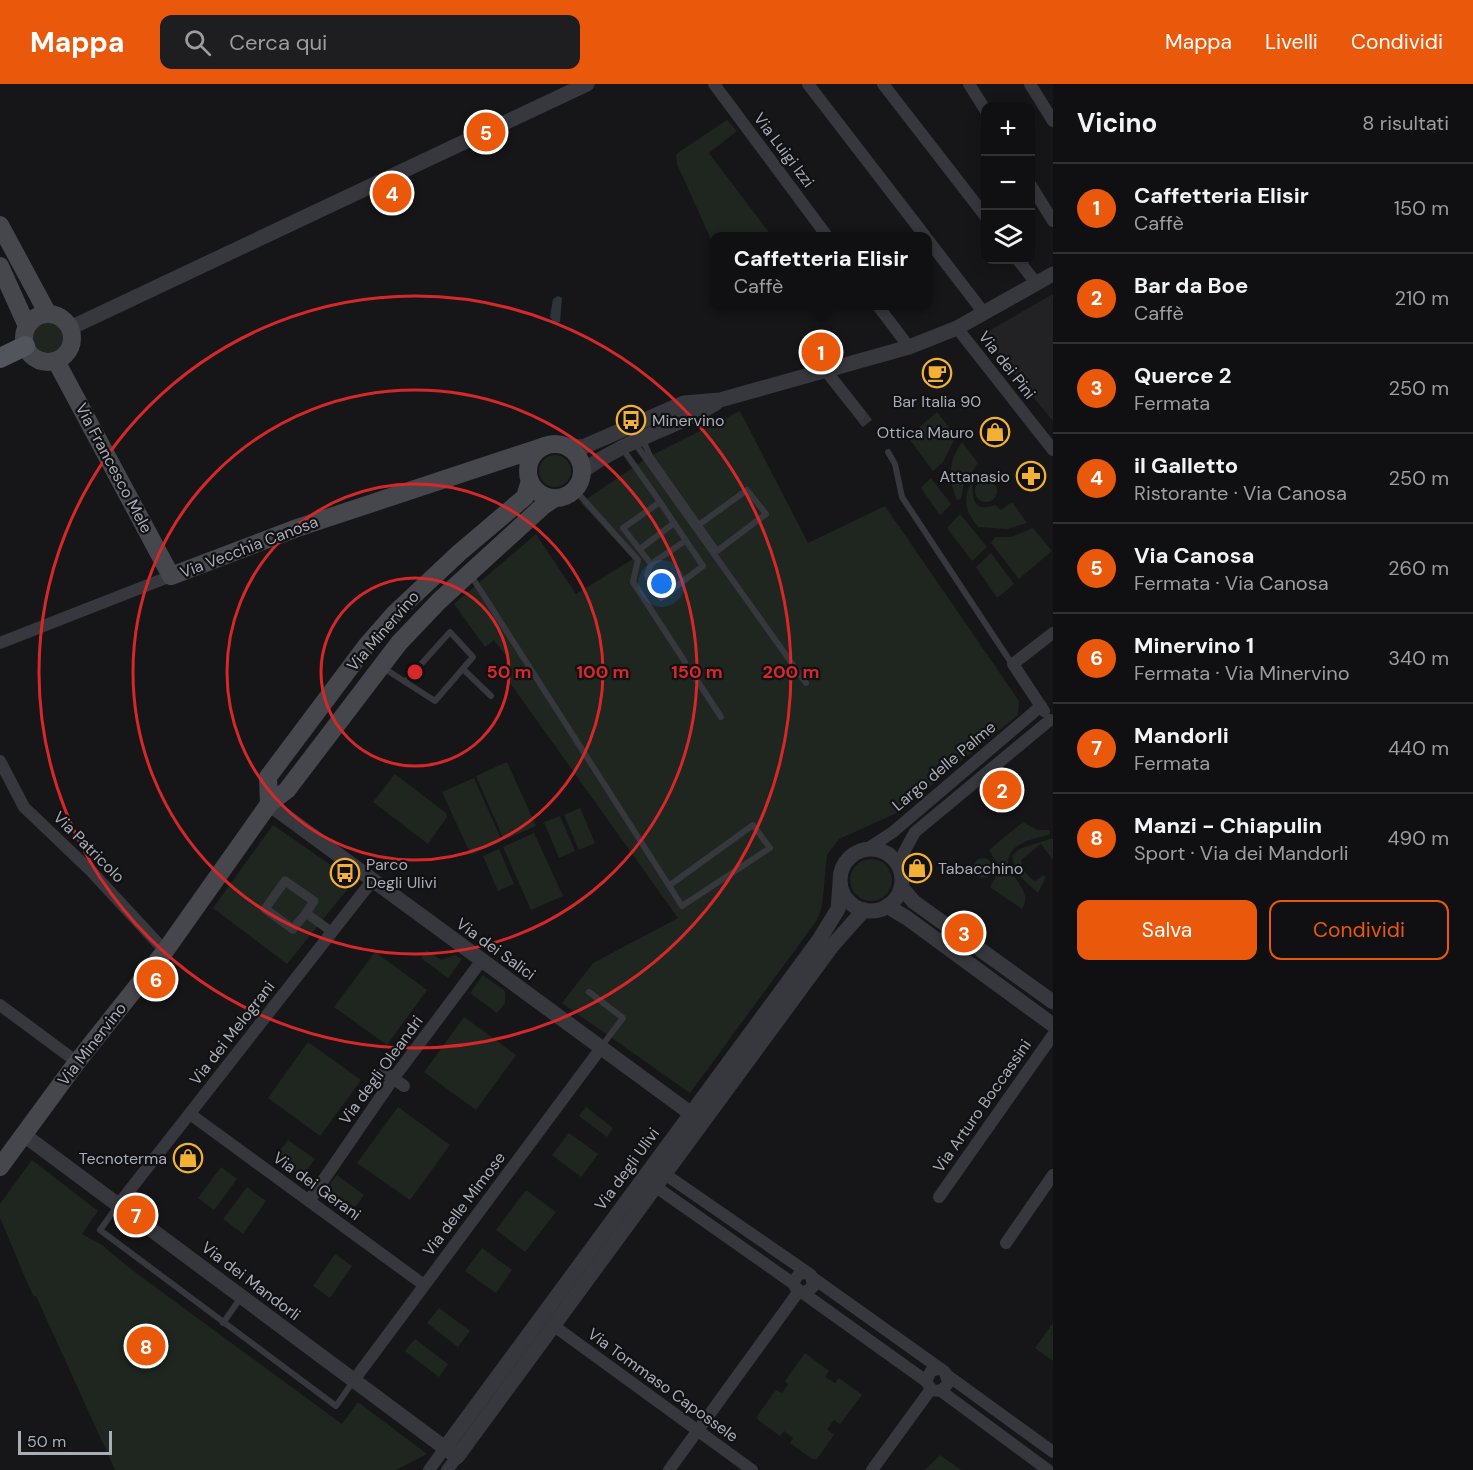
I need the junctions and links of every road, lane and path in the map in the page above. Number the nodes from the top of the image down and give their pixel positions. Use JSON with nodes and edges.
{"nodes":[{"id":1,"x":587,"y":84,"type":"edge"},
{"id":2,"x":714,"y":84,"type":"edge"},
{"id":3,"x":808,"y":84,"type":"edge"},
{"id":4,"x":883,"y":84,"type":"edge"},
{"id":5,"x":969,"y":84,"type":"edge"},
{"id":6,"x":1030,"y":84,"type":"edge"},
{"id":7,"x":981,"y":103,"type":"edge"},
{"id":8,"x":1053,"y":121,"type":"edge"},
{"id":9,"x":1035,"y":192,"type":"edge"},
{"id":10,"x":981,"y":211,"type":"edge"},
{"id":11,"x":1053,"y":221,"type":"edge"},
{"id":12,"x":0,"y":225,"type":"edge"},
{"id":13,"x":823,"y":232,"type":"edge"},
{"id":14,"x":921,"y":232,"type":"edge"},
{"id":15,"x":932,"y":246,"type":"edge"},
{"id":16,"x":1021,"y":264,"type":"edge"},
{"id":17,"x":0,"y":266,"type":"edge"},
{"id":18,"x":1053,"y":274,"type":"edge"},
{"id":19,"x":1036,"y":284,"type":"junction"},
{"id":20,"x":881,"y":310,"type":"edge"},
{"id":21,"x":984,"y":313,"type":"junction"},
{"id":22,"x":48,"y":314,"type":"junction"},
{"id":23,"x":27,"y":326,"type":"junction"},
{"id":24,"x":70,"y":328,"type":"junction"},
{"id":25,"x":957,"y":328,"type":"junction"},
{"id":26,"x":25,"y":346,"type":"junction"},
{"id":27,"x":909,"y":347,"type":"junction"},
{"id":28,"x":0,"y":358,"type":"edge"},
{"id":29,"x":56,"y":361,"type":"junction"},
{"id":30,"x":826,"y":371,"type":"junction"},
{"id":31,"x":720,"y":400,"type":"junction"},
{"id":32,"x":860,"y":414,"type":"tunnel mouth"},
{"id":33,"x":632,"y":442,"type":"junction"},
{"id":34,"x":545,"y":446,"type":"junction"},
{"id":35,"x":566,"y":446,"type":"junction"},
{"id":36,"x":1053,"y":450,"type":"edge"},
{"id":37,"x":888,"y":452,"type":"dead end"},
{"id":38,"x":501,"y":462,"type":"junction"},
{"id":39,"x":583,"y":471,"type":"junction"},
{"id":40,"x":529,"y":476,"type":"junction"},
{"id":41,"x":575,"y":490,"type":"junction"},
{"id":42,"x":555,"y":498,"type":"junction"},
{"id":43,"x":660,"y":502,"type":"junction"},
{"id":44,"x":674,"y":523,"type":"junction"},
{"id":45,"x":700,"y":524,"type":"junction"},
{"id":46,"x":685,"y":541,"type":"junction"},
{"id":47,"x":640,"y":549,"type":"junction"},
{"id":48,"x":651,"y":564,"type":"junction"},
{"id":49,"x":470,"y":573,"type":"junction"},
{"id":50,"x":171,"y":576,"type":"junction"},
{"id":51,"x":1053,"y":633,"type":"edge"},
{"id":52,"x":0,"y":643,"type":"edge"},
{"id":53,"x":686,"y":662,"type":"dead end"},
{"id":54,"x":1013,"y":664,"type":"junction"},
{"id":55,"x":381,"y":667,"type":"junction"},
{"id":56,"x":463,"y":669,"type":"junction"},
{"id":57,"x":691,"y":671,"type":"dead end"},
{"id":58,"x":405,"y":682,"type":"junction"},
{"id":59,"x":806,"y":684,"type":"dead end"},
{"id":60,"x":491,"y":696,"type":"dead end"},
{"id":61,"x":1041,"y":706,"type":"junction"},
{"id":62,"x":721,"y":717,"type":"dead end"},
{"id":63,"x":1052,"y":719,"type":"edge"},
{"id":64,"x":0,"y":761,"type":"edge"},
{"id":65,"x":269,"y":804,"type":"junction"},
{"id":66,"x":867,"y":849,"type":"junction"},
{"id":67,"x":372,"y":881,"type":"junction"},
{"id":68,"x":902,"y":881,"type":"junction"},
{"id":69,"x":840,"y":884,"type":"junction"},
{"id":70,"x":670,"y":885,"type":"junction"},
{"id":71,"x":887,"y":906,"type":"junction"},
{"id":72,"x":864,"y":910,"type":"junction"},
{"id":73,"x":306,"y":913,"type":"junction"},
{"id":74,"x":332,"y":932,"type":"junction"},
{"id":75,"x":165,"y":951,"type":"junction"},
{"id":76,"x":482,"y":960,"type":"junction"},
{"id":77,"x":590,"y":992,"type":"dead end"},
{"id":78,"x":1053,"y":1002,"type":"edge"},
{"id":79,"x":0,"y":1005,"type":"edge"},
{"id":80,"x":1053,"y":1025,"type":"edge"},
{"id":81,"x":1053,"y":1035,"type":"edge"},
{"id":82,"x":600,"y":1048,"type":"junction"},
{"id":83,"x":77,"y":1062,"type":"junction"},
{"id":84,"x":190,"y":1114,"type":"junction"},
{"id":85,"x":697,"y":1118,"type":"junction"},
{"id":86,"x":24,"y":1135,"type":"junction"},
{"id":87,"x":0,"y":1167,"type":"edge"},
{"id":88,"x":1053,"y":1175,"type":"edge"},
{"id":89,"x":654,"y":1176,"type":"junction"},
{"id":90,"x":939,"y":1197,"type":"dead end"},
{"id":91,"x":309,"y":1201,"type":"junction"},
{"id":92,"x":118,"y":1205,"type":"junction"},
{"id":93,"x":1006,"y":1243,"type":"dead end"},
{"id":94,"x":809,"y":1275,"type":"junction"},
{"id":95,"x":424,"y":1285,"type":"junction"},
{"id":96,"x":799,"y":1289,"type":"junction"},
{"id":97,"x":242,"y":1296,"type":"junction"},
{"id":98,"x":223,"y":1323,"type":"junction"},
{"id":99,"x":555,"y":1326,"type":"junction"},
{"id":100,"x":943,"y":1372,"type":"junction"},
{"id":101,"x":354,"y":1380,"type":"junction"},
{"id":102,"x":932,"y":1387,"type":"junction"},
{"id":103,"x":697,"y":1431,"type":"junction"},
{"id":104,"x":451,"y":1452,"type":"junction"},
{"id":105,"x":1053,"y":1452,"type":"edge"},
{"id":106,"x":429,"y":1470,"type":"edge"},
{"id":107,"x":447,"y":1470,"type":"edge"},
{"id":108,"x":669,"y":1470,"type":"edge"},
{"id":109,"x":752,"y":1470,"type":"edge"},
{"id":110,"x":872,"y":1470,"type":"edge"},
{"id":111,"x":1048,"y":1470,"type":"edge"}],
"edges":[{"from":1,"to":24,"type":"street"},
{"from":2,"to":13,"type":"street","name":"Via Luigi Izzi"},
{"from":3,"to":14,"type":"street"},
{"from":4,"to":10,"type":"street"},
{"from":5,"to":7,"type":"street"},
{"from":6,"to":8,"type":"street"},
{"from":9,"to":11,"type":"street"},
{"from":12,"to":22,"type":"main road"},
{"from":15,"to":21,"type":"street"},
{"from":16,"to":19,"type":"street"},
{"from":17,"to":23,"type":"main road"},
{"from":18,"to":19,"type":"street"},
{"from":19,"to":21,"type":"street"},
{"from":20,"to":27,"type":"street"},
{"from":21,"to":25,"type":"street"},
{"from":22,"to":23,"type":"main road"},
{"from":22,"to":24,"type":"main road"},
{"from":23,"to":26,"type":"main road"},
{"from":24,"to":29,"type":"main road"},
{"from":25,"to":27,"type":"street"},
{"from":25,"to":36,"type":"street","name":"Via dei Pini"},
{"from":26,"to":28,"type":"main road"},
{"from":26,"to":29,"type":"main road"},
{"from":27,"to":30,"type":"street"},
{"from":29,"to":50,"type":"main road","name":"Via Francesco Mele"},
{"from":30,"to":31,"type":"street"},
{"from":30,"to":32,"type":"street"},
{"from":31,"to":33,"type":"street"},
{"from":31,"to":35,"type":"street"},
{"from":33,"to":39,"type":"street"},
{"from":33,"to":43,"type":"lane"},
{"from":33,"to":45,"type":"lane"},
{"from":33,"to":59,"type":"lane"},
{"from":34,"to":35,"type":"main road"},
{"from":34,"to":38,"type":"main road","name":"Via Vecchia Canosa"},
{"from":34,"to":40,"type":"main road"},
{"from":35,"to":39,"type":"main road"},
{"from":37,"to":54,"type":"lane"},
{"from":38,"to":40,"type":"main road"},
{"from":38,"to":50,"type":"main road","name":"Via Vecchia Canosa"},
{"from":39,"to":41,"type":"main road"},
{"from":40,"to":42,"type":"main road"},
{"from":40,"to":65,"type":"main road","name":"Via Minervino"},
{"from":41,"to":42,"type":"main road"},
{"from":41,"to":53,"type":"lane"},
{"from":42,"to":49,"type":"main road","name":"Via Minervino"},
{"from":43,"to":44,"type":"lane"},
{"from":43,"to":47,"type":"lane"},
{"from":44,"to":46,"type":"lane"},
{"from":44,"to":47,"type":"lane"},
{"from":45,"to":45,"type":"lane"},
{"from":46,"to":48,"type":"lane"},
{"from":46,"to":48,"type":"lane"},
{"from":47,"to":48,"type":"lane"},
{"from":49,"to":55,"type":"main road","name":"Via Minervino"},
{"from":49,"to":70,"type":"lane"},
{"from":50,"to":52,"type":"street","name":"Via Vecchia Canosa"},
{"from":51,"to":54,"type":"street"},
{"from":54,"to":61,"type":"street","name":"Largo delle Palme"},
{"from":55,"to":58,"type":"lane"},
{"from":55,"to":65,"type":"main road","name":"Via Minervino"},
{"from":56,"to":58,"type":"lane"},
{"from":56,"to":58,"type":"lane"},
{"from":56,"to":60,"type":"lane"},
{"from":57,"to":62,"type":"lane"},
{"from":61,"to":63,"type":"street","name":"Largo delle Palme"},
{"from":61,"to":66,"type":"street","name":"Largo delle Palme"},
{"from":63,"to":68,"type":"street","name":"Largo delle Palme"},
{"from":64,"to":75,"type":"street","name":"Via Patricolo"},
{"from":65,"to":67,"type":"street","name":"Via dei Salici"},
{"from":65,"to":75,"type":"main road","name":"Via Minervino"},
{"from":66,"to":68,"type":"street"},
{"from":66,"to":69,"type":"street"},
{"from":67,"to":74,"type":"street","name":"Via dei Melograni"},
{"from":67,"to":76,"type":"street","name":"Via dei Salici"},
{"from":68,"to":71,"type":"street"},
{"from":68,"to":78,"type":"street"},
{"from":69,"to":72,"type":"street"},
{"from":69,"to":85,"type":"street","name":"Via degli Ulivi"},
{"from":70,"to":70,"type":"lane"},
{"from":71,"to":72,"type":"street"},
{"from":71,"to":80,"type":"street"},
{"from":72,"to":85,"type":"street","name":"Via degli Ulivi"},
{"from":73,"to":73,"type":"street"},
{"from":73,"to":74,"type":"street"},
{"from":74,"to":84,"type":"street","name":"Via dei Melograni"},
{"from":75,"to":83,"type":"main road","name":"Via Minervino"},
{"from":76,"to":82,"type":"street","name":"Via dei Salici"},
{"from":76,"to":91,"type":"street","name":"Via degli Oleandri"},
{"from":77,"to":82,"type":"lane"},
{"from":79,"to":83,"type":"street"},
{"from":81,"to":90,"type":"street","name":"Via Arturo Boccassini"},
{"from":82,"to":85,"type":"street","name":"Via dei Salici"},
{"from":82,"to":95,"type":"street","name":"Via delle Mimose"},
{"from":83,"to":86,"type":"main road","name":"Via Minervino"},
{"from":84,"to":91,"type":"street","name":"Via dei Gerani"},
{"from":84,"to":92,"type":"street","name":"Via dei Melograni"},
{"from":85,"to":89,"type":"street","name":"Via degli Ulivi"},
{"from":86,"to":87,"type":"main road","name":"Via Minervino"},
{"from":86,"to":92,"type":"street","name":"Via dei Mandorli"},
{"from":88,"to":93,"type":"street"},
{"from":89,"to":94,"type":"street"},
{"from":89,"to":96,"type":"street"},
{"from":89,"to":99,"type":"street","name":"Via degli Ulivi"},
{"from":89,"to":104,"type":"street","name":"Via degli Ulivi"},
{"from":91,"to":95,"type":"street","name":"Via dei Gerani"},
{"from":92,"to":97,"type":"street","name":"Via dei Mandorli"},
{"from":92,"to":98,"type":"lane"},
{"from":94,"to":96,"type":"street"},
{"from":94,"to":96,"type":"street"},
{"from":94,"to":100,"type":"street"},
{"from":95,"to":101,"type":"street","name":"Via delle Mimose"},
{"from":96,"to":102,"type":"street"},
{"from":96,"to":103,"type":"street"},
{"from":97,"to":98,"type":"lane"},
{"from":97,"to":101,"type":"street","name":"Via dei Mandorli"},
{"from":98,"to":101,"type":"lane"},
{"from":99,"to":103,"type":"street","name":"Via Tommaso Capossele"},
{"from":99,"to":104,"type":"street","name":"Via degli Ulivi"},
{"from":100,"to":102,"type":"street"},
{"from":100,"to":102,"type":"street"},
{"from":100,"to":105,"type":"street"},
{"from":101,"to":104,"type":"street","name":"Via dei Mandorli"},
{"from":102,"to":110,"type":"street"},
{"from":102,"to":111,"type":"street"},
{"from":103,"to":108,"type":"street"},
{"from":103,"to":109,"type":"street","name":"Via Tommaso Capossele"},
{"from":104,"to":106,"type":"street","name":"Via degli Ulivi"},
{"from":104,"to":107,"type":"street","name":"Via degli Ulivi"}]}
